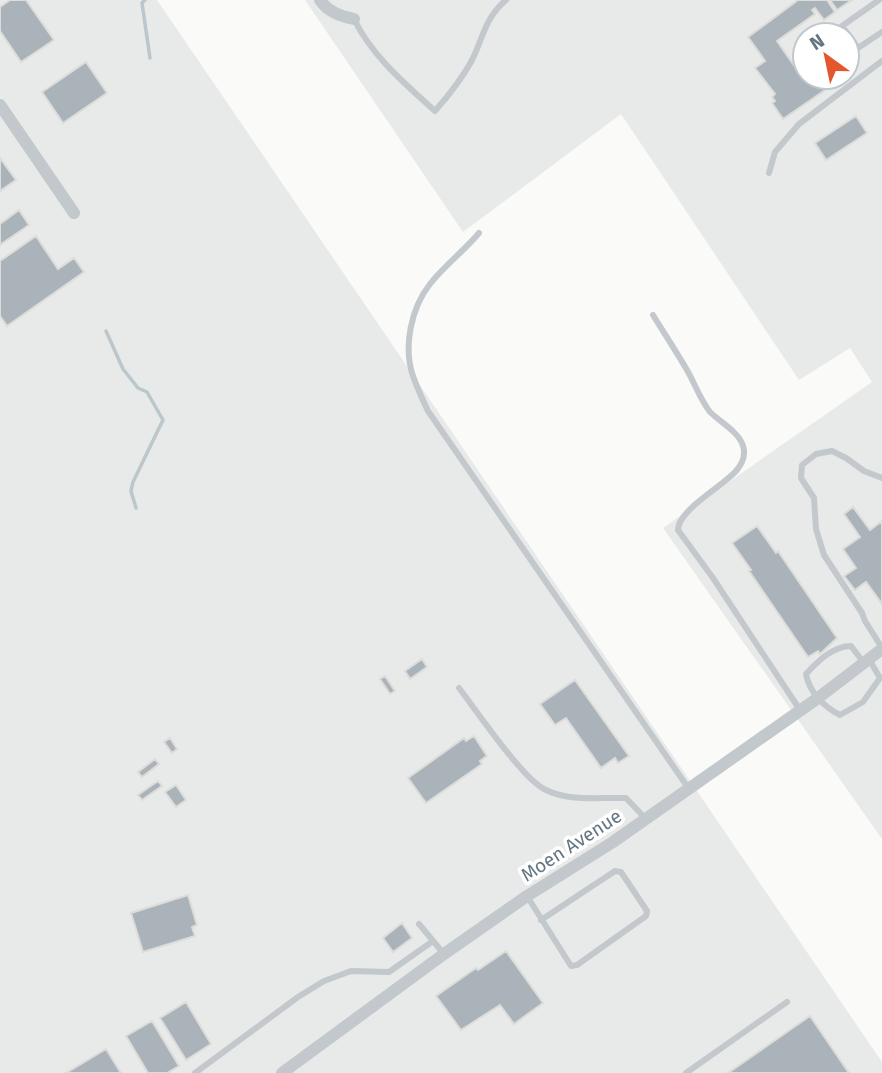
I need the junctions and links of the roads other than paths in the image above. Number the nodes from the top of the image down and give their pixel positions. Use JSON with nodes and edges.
{"nodes":[{"id":1,"x":320,"y":0,"type":"edge"},
{"id":2,"x":506,"y":0,"type":"edge"},
{"id":3,"x":879,"y":0,"type":"edge"},
{"id":4,"x":354,"y":19,"type":"joint"},
{"id":5,"x":882,"y":32,"type":"edge"},
{"id":6,"x":882,"y":61,"type":"edge"},
{"id":7,"x":0,"y":105,"type":"edge"},
{"id":8,"x":769,"y":173,"type":"dead end"},
{"id":9,"x":74,"y":212,"type":"dead end"},
{"id":10,"x":480,"y":233,"type":"dead end"},
{"id":11,"x":653,"y":315,"type":"dead end"},
{"id":12,"x":882,"y":478,"type":"edge"},
{"id":13,"x":882,"y":648,"type":"edge"},
{"id":14,"x":866,"y":661,"type":"junction"},
{"id":15,"x":459,"y":688,"type":"dead end"},
{"id":16,"x":818,"y":698,"type":"junction"},
{"id":17,"x":800,"y":710,"type":"junction"},
{"id":18,"x":689,"y":789,"type":"junction"},
{"id":19,"x":646,"y":819,"type":"junction"},
{"id":20,"x":527,"y":896,"type":"junction"},
{"id":21,"x":541,"y":920,"type":"junction"},
{"id":22,"x":419,"y":924,"type":"dead end"},
{"id":23,"x":433,"y":941,"type":"junction"},
{"id":24,"x":444,"y":954,"type":"junction"},
{"id":25,"x":787,"y":1002,"type":"dead end"},
{"id":26,"x":195,"y":1073,"type":"edge"},
{"id":27,"x":282,"y":1073,"type":"edge"},
{"id":28,"x":686,"y":1073,"type":"edge"}],
"edges":[{"from":1,"to":4,"type":"street"},
{"from":2,"to":4,"type":"lane"},
{"from":3,"to":5,"type":"lane"},
{"from":6,"to":8,"type":"lane"},
{"from":7,"to":9,"type":"street"},
{"from":10,"to":18,"type":"lane"},
{"from":11,"to":17,"type":"lane"},
{"from":12,"to":13,"type":"lane"},
{"from":13,"to":14,"type":"street","name":"Moen Avenue"},
{"from":14,"to":16,"type":"street","name":"Moen Avenue"},
{"from":14,"to":16,"type":"lane"},
{"from":14,"to":16,"type":"lane"},
{"from":15,"to":19,"type":"lane"},
{"from":16,"to":17,"type":"street","name":"Moen Avenue"},
{"from":17,"to":18,"type":"street","name":"Moen Avenue"},
{"from":18,"to":19,"type":"street","name":"Moen Avenue"},
{"from":19,"to":20,"type":"street","name":"Moen Avenue"},
{"from":20,"to":21,"type":"lane"},
{"from":20,"to":24,"type":"street","name":"Moen Avenue"},
{"from":21,"to":21,"type":"lane"},
{"from":22,"to":23,"type":"lane"},
{"from":23,"to":24,"type":"lane"},
{"from":23,"to":26,"type":"lane"},
{"from":24,"to":27,"type":"street","name":"Moen Avenue"},
{"from":25,"to":28,"type":"lane"}]}
